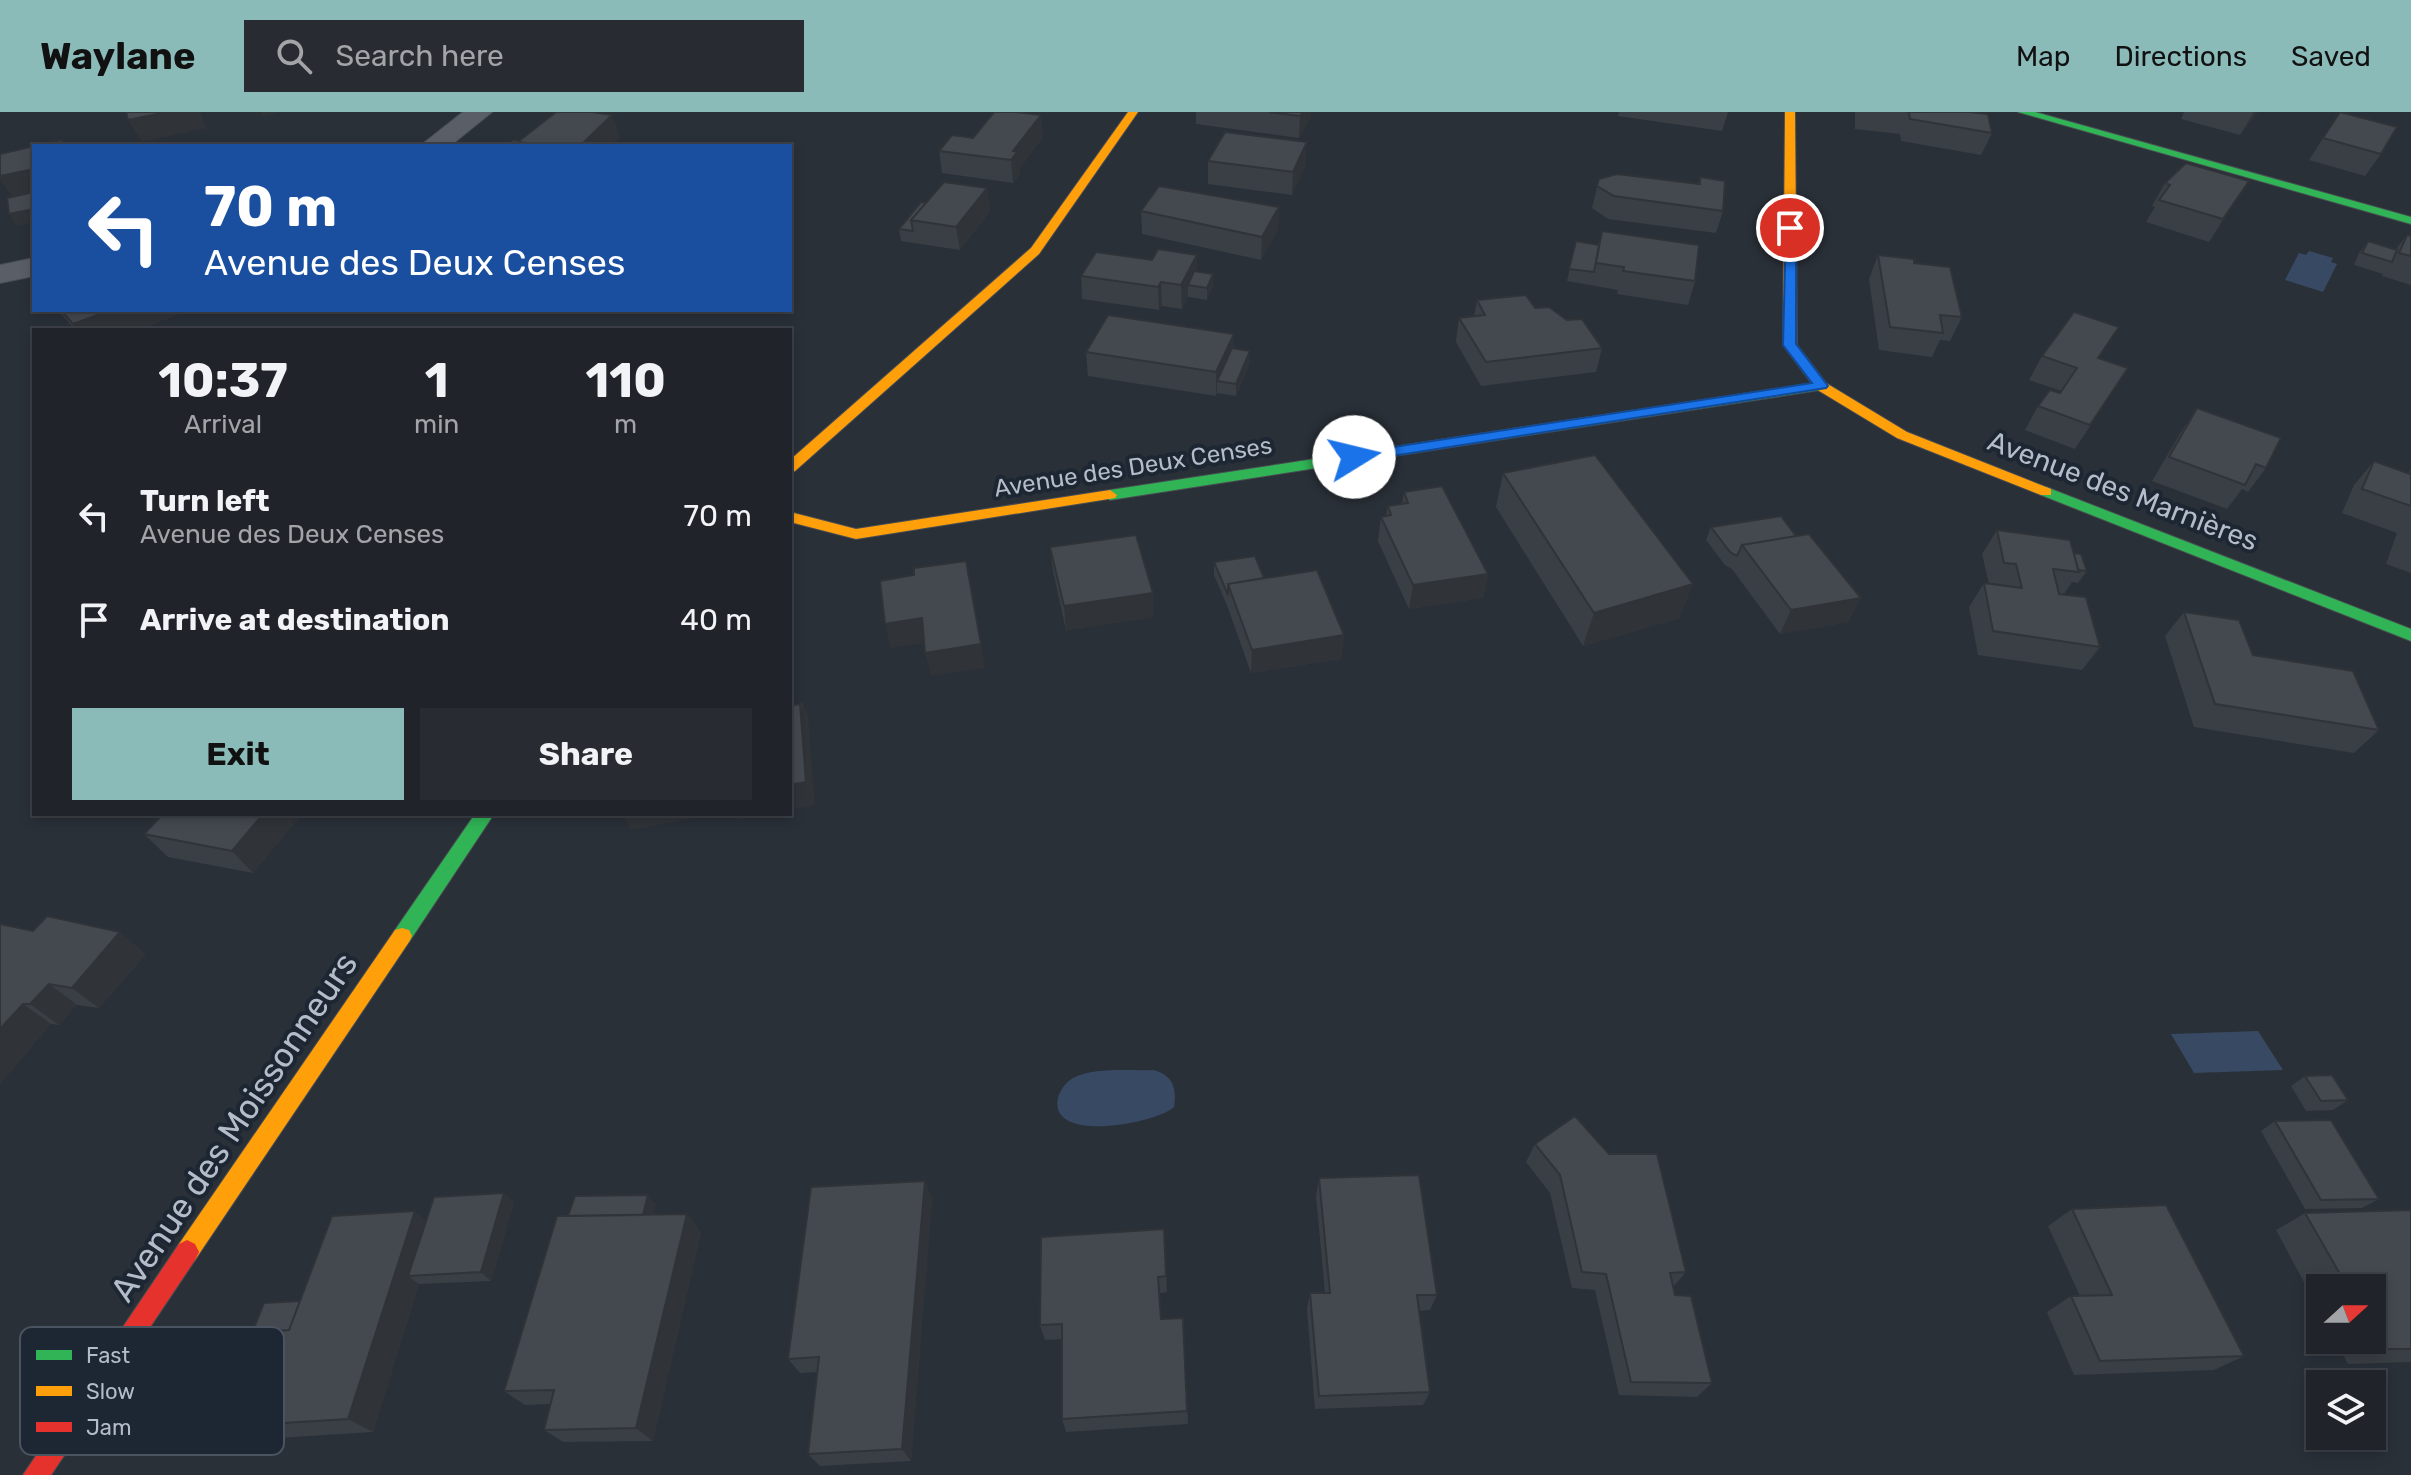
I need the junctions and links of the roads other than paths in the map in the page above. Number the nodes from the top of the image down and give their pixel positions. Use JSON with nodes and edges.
{"nodes":[{"id":1,"x":479,"y":112,"type":"edge"},
{"id":2,"x":1133,"y":112,"type":"edge"},
{"id":3,"x":1790,"y":112,"type":"edge"},
{"id":4,"x":2023,"y":112,"type":"edge"},
{"id":5,"x":436,"y":144,"type":"edge"},
{"id":6,"x":2411,"y":221,"type":"edge"},
{"id":7,"x":32,"y":267,"type":"edge"},
{"id":8,"x":0,"y":274,"type":"edge"},
{"id":9,"x":1821,"y":386,"type":"junction"},
{"id":10,"x":792,"y":466,"type":"edge"},
{"id":11,"x":792,"y":518,"type":"edge"},
{"id":12,"x":2411,"y":635,"type":"edge"},
{"id":13,"x":484,"y":816,"type":"edge"},
{"id":14,"x":137,"y":1327,"type":"edge"},
{"id":15,"x":50,"y":1455,"type":"edge"},
{"id":16,"x":36,"y":1475,"type":"edge"}],
"edges":[{"from":1,"to":5,"type":"street"},
{"from":2,"to":10,"type":"street"},
{"from":3,"to":9,"type":"street"},
{"from":4,"to":6,"type":"street"},
{"from":7,"to":8,"type":"street"},
{"from":9,"to":11,"type":"street","name":"Avenue des Deux Censes"},
{"from":9,"to":12,"type":"street","name":"Avenue des Marnières"},
{"from":13,"to":14,"type":"street","name":"Avenue des Moissonneurs"},
{"from":15,"to":16,"type":"street","name":"Avenue des Moissonneurs"}]}
